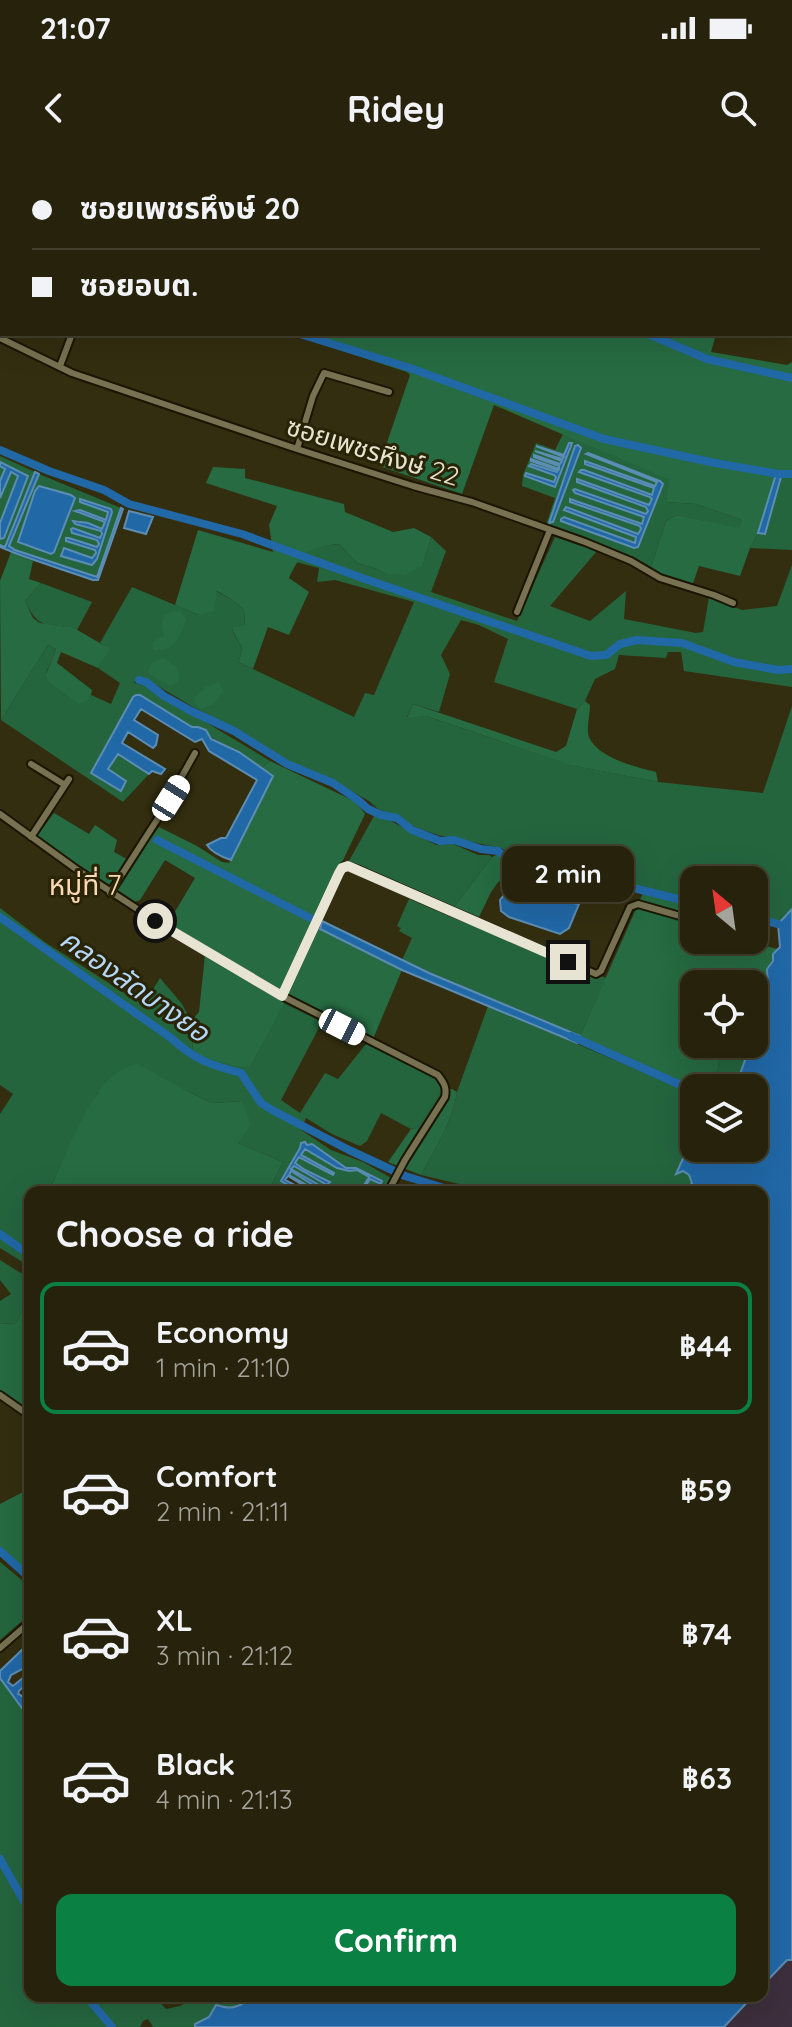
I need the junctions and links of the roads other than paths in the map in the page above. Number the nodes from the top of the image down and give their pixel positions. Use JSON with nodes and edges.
{"nodes":[{"id":1,"x":71,"y":336,"type":"edge"},
{"id":2,"x":0,"y":338,"type":"edge"},
{"id":3,"x":60,"y":366,"type":"junction"},
{"id":4,"x":389,"y":392,"type":"dead end"},
{"id":5,"x":297,"y":449,"type":"junction"},
{"id":6,"x":550,"y":530,"type":"junction"},
{"id":7,"x":733,"y":603,"type":"dead end"},
{"id":8,"x":517,"y":612,"type":"dead end"},
{"id":9,"x":195,"y":753,"type":"dead end"},
{"id":10,"x":31,"y":764,"type":"dead end"},
{"id":11,"x":0,"y":814,"type":"edge"},
{"id":12,"x":31,"y":837,"type":"junction"},
{"id":13,"x":110,"y":893,"type":"junction"},
{"id":14,"x":680,"y":916,"type":"edge"},
{"id":15,"x":282,"y":996,"type":"junction"},
{"id":16,"x":392,"y":1186,"type":"edge"},
{"id":17,"x":0,"y":1395,"type":"edge"},
{"id":18,"x":24,"y":1412,"type":"edge"},
{"id":19,"x":24,"y":1627,"type":"edge"},
{"id":20,"x":0,"y":1648,"type":"edge"}],
"edges":[{"from":1,"to":3,"type":"street"},
{"from":2,"to":3,"type":"street","name":"ซอยเพชรหึงษ์ 22"},
{"from":3,"to":5,"type":"street","name":"ซอยเพชรหึงษ์ 22"},
{"from":4,"to":5,"type":"street"},
{"from":5,"to":6,"type":"street","name":"ซอยเพชรหึงษ์ 22"},
{"from":6,"to":7,"type":"street","name":"ซอยเพชรหึงษ์ 22"},
{"from":6,"to":8,"type":"street"},
{"from":9,"to":13,"type":"street"},
{"from":10,"to":12,"type":"street"},
{"from":11,"to":12,"type":"street"},
{"from":12,"to":13,"type":"street"},
{"from":13,"to":15,"type":"street"},
{"from":14,"to":15,"type":"street"},
{"from":15,"to":16,"type":"street"},
{"from":17,"to":18,"type":"street"},
{"from":19,"to":20,"type":"street"}]}
